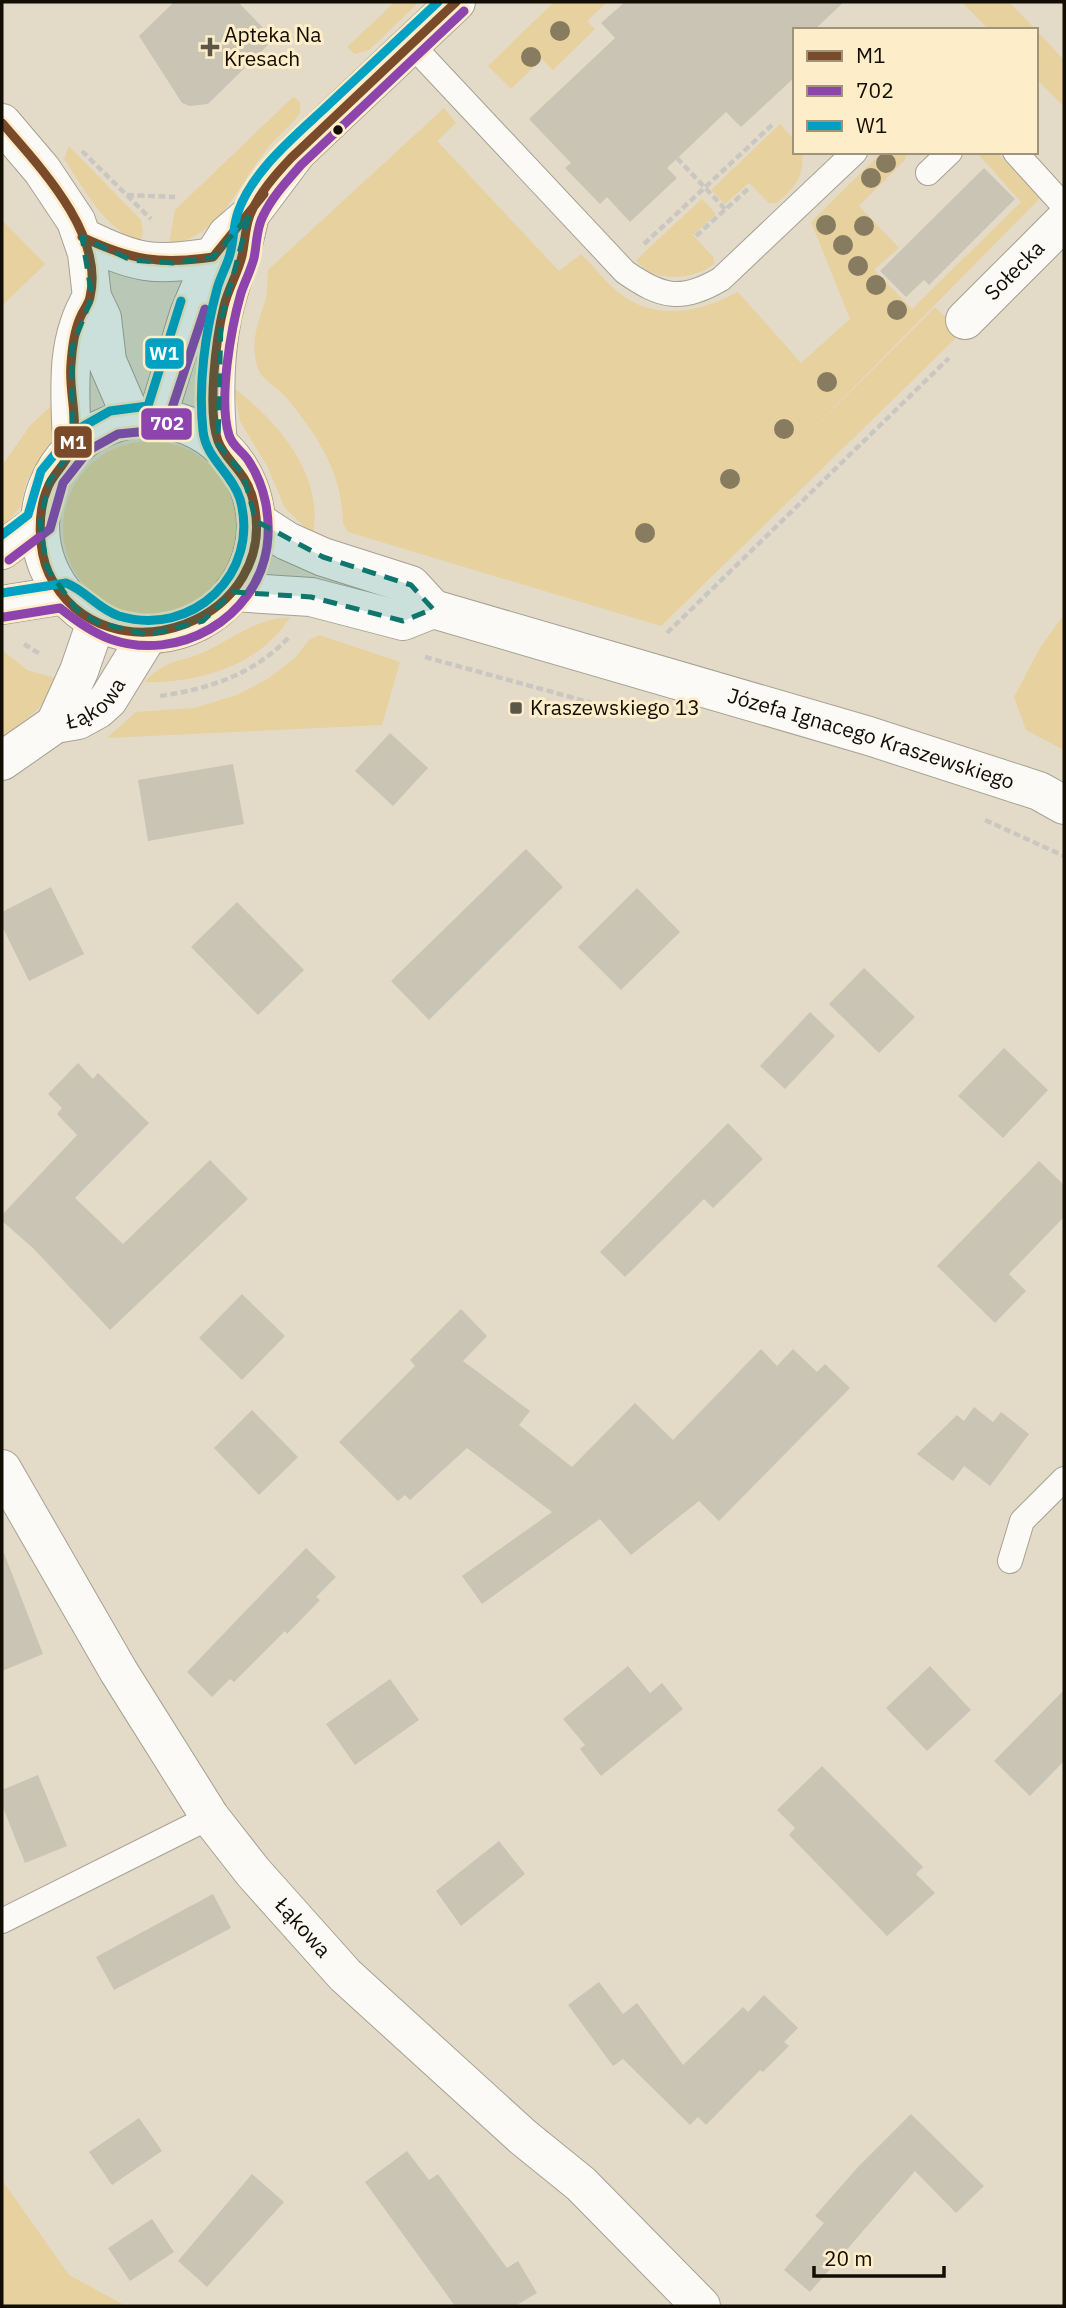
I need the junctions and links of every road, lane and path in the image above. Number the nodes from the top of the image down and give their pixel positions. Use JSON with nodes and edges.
{"nodes":[{"id":1,"x":456,"y":2,"type":"edge"},
{"id":2,"x":411,"y":44,"type":"junction"},
{"id":3,"x":2,"y":123,"type":"edge"},
{"id":4,"x":772,"y":125,"type":"dead end"},
{"id":5,"x":81,"y":150,"type":"dead end"},
{"id":6,"x":853,"y":154,"type":"edge"},
{"id":7,"x":948,"y":154,"type":"edge"},
{"id":8,"x":1017,"y":154,"type":"edge"},
{"id":9,"x":677,"y":158,"type":"dead end"},
{"id":10,"x":928,"y":173,"type":"dead end"},
{"id":11,"x":704,"y":187,"type":"junction"},
{"id":12,"x":749,"y":188,"type":"dead end"},
{"id":13,"x":126,"y":195,"type":"junction"},
{"id":14,"x":176,"y":197,"type":"dead end"},
{"id":15,"x":1064,"y":206,"type":"edge"},
{"id":16,"x":725,"y":209,"type":"junction"},
{"id":17,"x":250,"y":216,"type":"junction"},
{"id":18,"x":1064,"y":221,"type":"edge"},
{"id":19,"x":156,"y":225,"type":"dead end"},
{"id":20,"x":696,"y":236,"type":"dead end"},
{"id":21,"x":82,"y":237,"type":"junction"},
{"id":22,"x":638,"y":250,"type":"dead end"},
{"id":23,"x":213,"y":257,"type":"junction"},
{"id":24,"x":92,"y":297,"type":"junction"},
{"id":25,"x":965,"y":320,"type":"joint"},
{"id":26,"x":144,"y":418,"type":"junction"},
{"id":27,"x":218,"y":444,"type":"junction"},
{"id":28,"x":72,"y":450,"type":"junction"},
{"id":29,"x":256,"y":521,"type":"junction"},
{"id":30,"x":40,"y":522,"type":"junction"},
{"id":31,"x":2,"y":550,"type":"edge"},
{"id":32,"x":233,"y":592,"type":"junction"},
{"id":33,"x":64,"y":595,"type":"junction"},
{"id":34,"x":2,"y":605,"type":"edge"},
{"id":35,"x":433,"y":609,"type":"junction"},
{"id":36,"x":96,"y":622,"type":"junction"},
{"id":37,"x":148,"y":635,"type":"junction"},
{"id":38,"x":661,"y":638,"type":"dead end"},
{"id":39,"x":419,"y":655,"type":"dead end"},
{"id":40,"x":655,"y":720,"type":"dead end"},
{"id":41,"x":55,"y":724,"type":"junction"},
{"id":42,"x":2,"y":761,"type":"edge"},
{"id":43,"x":1064,"y":805,"type":"edge"},
{"id":44,"x":980,"y":818,"type":"dead end"},
{"id":45,"x":1064,"y":856,"type":"edge"},
{"id":46,"x":2,"y":1469,"type":"edge"},
{"id":47,"x":1064,"y":1479,"type":"edge"},
{"id":48,"x":1010,"y":1561,"type":"dead end"},
{"id":49,"x":210,"y":1817,"type":"junction"},
{"id":50,"x":2,"y":1921,"type":"edge"},
{"id":51,"x":701,"y":2306,"type":"edge"}],
"edges":[{"from":1,"to":2,"type":"street"},
{"from":2,"to":6,"type":"lane"},
{"from":2,"to":17,"type":"street"},
{"from":3,"to":21,"type":"street"},
{"from":4,"to":11,"type":"path"},
{"from":5,"to":13,"type":"path"},
{"from":7,"to":10,"type":"lane"},
{"from":8,"to":15,"type":"lane"},
{"from":9,"to":11,"type":"path"},
{"from":11,"to":16,"type":"path"},
{"from":11,"to":22,"type":"path"},
{"from":12,"to":16,"type":"path"},
{"from":13,"to":14,"type":"path"},
{"from":13,"to":19,"type":"path"},
{"from":16,"to":20,"type":"path"},
{"from":17,"to":23,"type":"street"},
{"from":17,"to":27,"type":"street"},
{"from":18,"to":25,"type":"street","name":"Sołecka"},
{"from":21,"to":23,"type":"street"},
{"from":21,"to":24,"type":"street"},
{"from":23,"to":26,"type":"street"},
{"from":24,"to":26,"type":"street"},
{"from":24,"to":28,"type":"street"},
{"from":25,"to":38,"type":"path"},
{"from":26,"to":27,"type":"street"},
{"from":26,"to":28,"type":"street"},
{"from":27,"to":29,"type":"street"},
{"from":28,"to":30,"type":"street"},
{"from":29,"to":32,"type":"street"},
{"from":29,"to":35,"type":"street","name":"Józefa Ignacego Kraszewskiego"},
{"from":30,"to":31,"type":"street"},
{"from":30,"to":33,"type":"street"},
{"from":32,"to":35,"type":"street"},
{"from":32,"to":37,"type":"street"},
{"from":33,"to":34,"type":"street"},
{"from":33,"to":36,"type":"street"},
{"from":35,"to":43,"type":"street","name":"Józefa Ignacego Kraszewskiego"},
{"from":36,"to":37,"type":"street"},
{"from":36,"to":41,"type":"street","name":"Łąkowa"},
{"from":37,"to":41,"type":"street","name":"Łąkowa"},
{"from":39,"to":40,"type":"path"},
{"from":41,"to":42,"type":"street","name":"Łąkowa"},
{"from":44,"to":45,"type":"path"},
{"from":46,"to":49,"type":"street","name":"Łąkowa"},
{"from":47,"to":48,"type":"lane"},
{"from":49,"to":50,"type":"lane"},
{"from":49,"to":51,"type":"street","name":"Łąkowa"}]}
